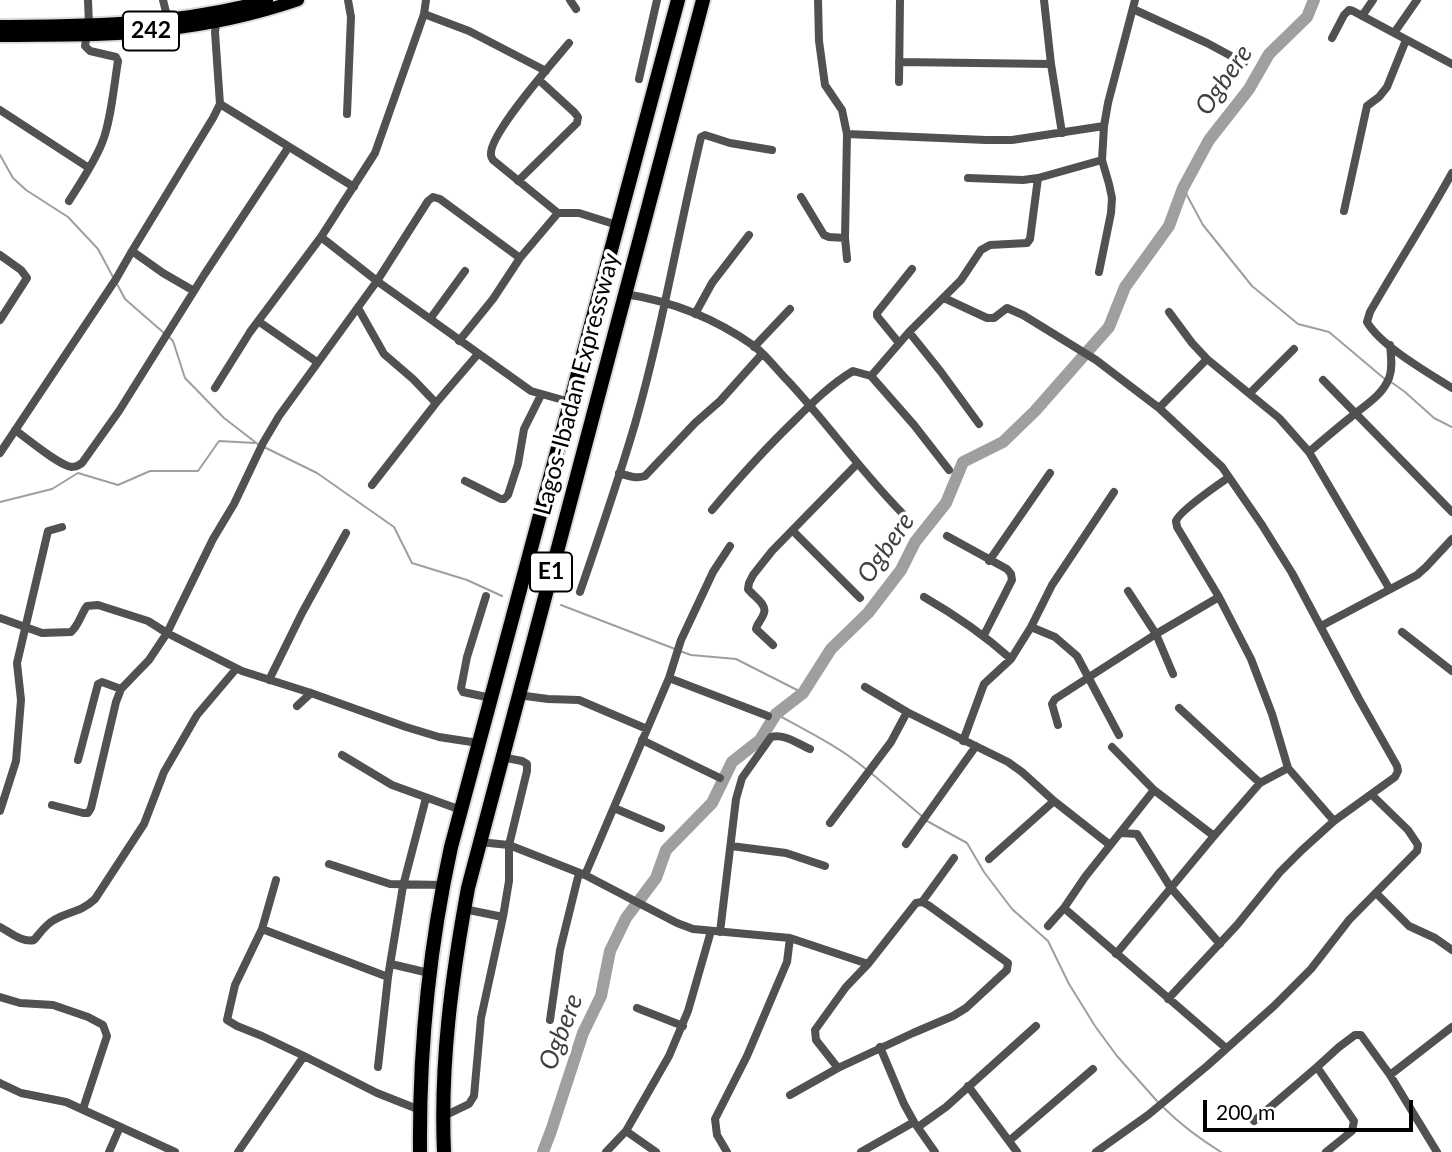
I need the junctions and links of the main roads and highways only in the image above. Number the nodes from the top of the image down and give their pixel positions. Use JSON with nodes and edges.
{"nodes":[{"id":1,"x":267,"y":0,"type":"edge"},
{"id":2,"x":298,"y":0,"type":"edge"},
{"id":3,"x":703,"y":0,"type":"edge"},
{"id":4,"x":712,"y":0,"type":"edge"},
{"id":5,"x":676,"y":4,"type":"edge"},
{"id":6,"x":217,"y":16,"type":"junction"},
{"id":7,"x":0,"y":26,"type":"edge"},
{"id":8,"x":696,"y":27,"type":"junction"},
{"id":9,"x":88,"y":30,"type":"junction"},
{"id":10,"x":0,"y":36,"type":"edge"},
{"id":11,"x":420,"y":1152,"type":"edge"},
{"id":12,"x":444,"y":1152,"type":"edge"}],
"edges":[{"from":1,"to":6,"type":"main road"},
{"from":2,"to":6,"type":"main road","number":"242"},
{"from":3,"to":8,"type":"highway","name":"Lagos-Ibadan Expressway","number":"E1"},
{"from":4,"to":8,"type":"highway"},
{"from":5,"to":11,"type":"highway","name":"Lagos-Ibadan Expressway","number":"E1"},
{"from":6,"to":9,"type":"main road"},
{"from":6,"to":9,"type":"main road","number":"242"},
{"from":7,"to":9,"type":"main road"},
{"from":7,"to":10,"type":"main road"},
{"from":8,"to":12,"type":"highway","name":"Lagos-Ibadan Expressway","number":"E1"},
{"from":9,"to":10,"type":"main road","number":"242"}]}
